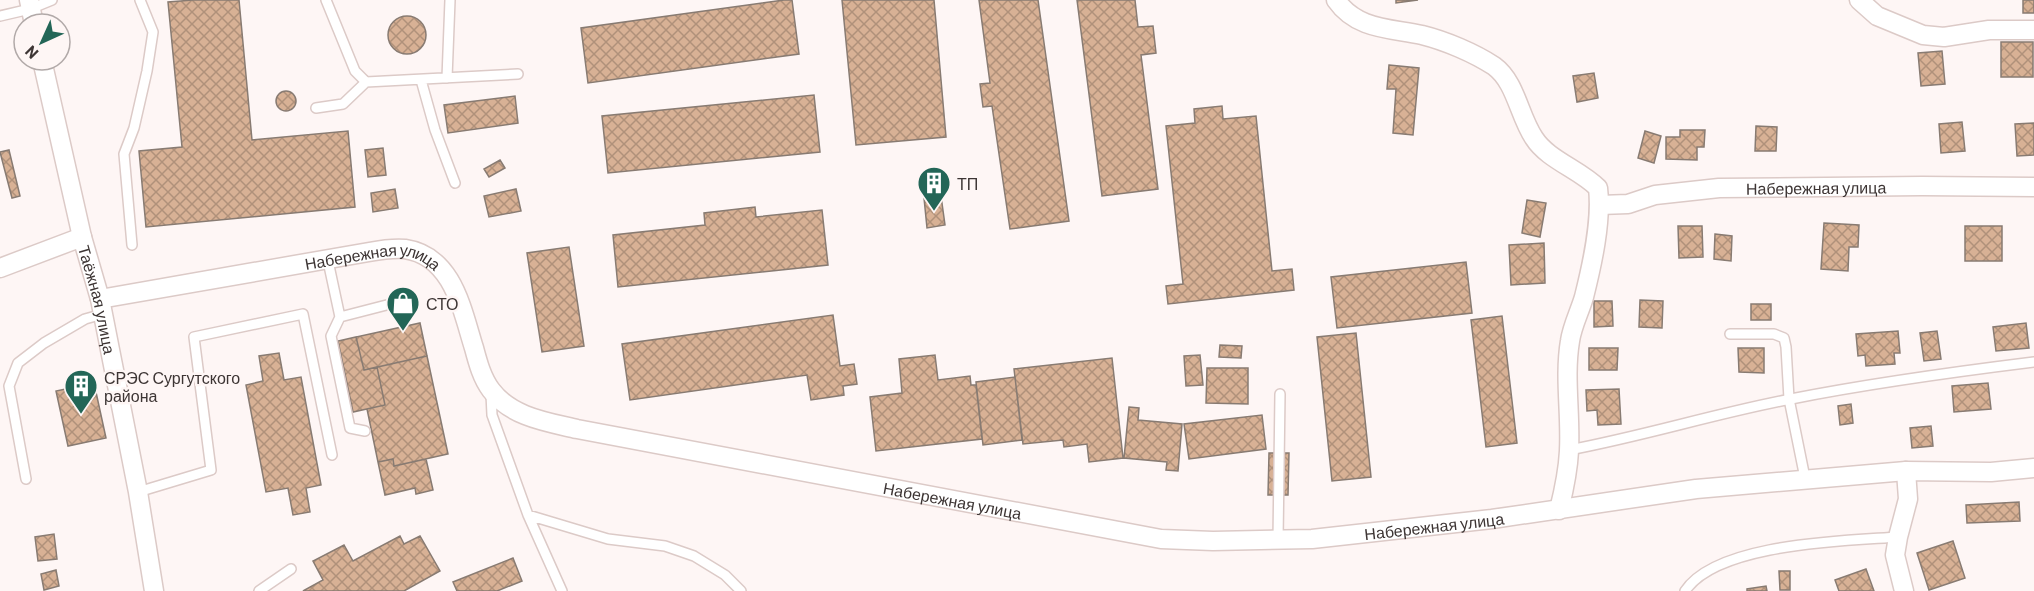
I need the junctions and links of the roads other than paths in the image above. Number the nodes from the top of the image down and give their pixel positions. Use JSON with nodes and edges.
{"nodes":[{"id":1,"x":52,"y":0,"type":"edge"},
{"id":2,"x":140,"y":0,"type":"edge"},
{"id":3,"x":326,"y":0,"type":"edge"},
{"id":4,"x":450,"y":0,"type":"edge"},
{"id":5,"x":1336,"y":0,"type":"edge"},
{"id":6,"x":1859,"y":0,"type":"edge"},
{"id":7,"x":31,"y":11,"type":"edge"},
{"id":8,"x":0,"y":16,"type":"edge"},
{"id":9,"x":2034,"y":30,"type":"edge"},
{"id":10,"x":45,"y":72,"type":"edge"},
{"id":11,"x":518,"y":74,"type":"dead end"},
{"id":12,"x":447,"y":78,"type":"junction"},
{"id":13,"x":421,"y":80,"type":"junction"},
{"id":14,"x":366,"y":82,"type":"junction"},
{"id":15,"x":316,"y":108,"type":"dead end"},
{"id":16,"x":455,"y":183,"type":"dead end"},
{"id":17,"x":2034,"y":187,"type":"edge"},
{"id":18,"x":1600,"y":205,"type":"junction"},
{"id":19,"x":82,"y":237,"type":"junction"},
{"id":20,"x":132,"y":245,"type":"dead end"},
{"id":21,"x":328,"y":261,"type":"junction"},
{"id":22,"x":0,"y":268,"type":"edge"},
{"id":23,"x":406,"y":300,"type":"dead end"},
{"id":24,"x":101,"y":306,"type":"junction"},
{"id":25,"x":340,"y":317,"type":"junction"},
{"id":26,"x":1730,"y":334,"type":"dead end"},
{"id":27,"x":2034,"y":362,"type":"edge"},
{"id":28,"x":491,"y":391,"type":"junction"},
{"id":29,"x":1280,"y":394,"type":"dead end"},
{"id":30,"x":1789,"y":399,"type":"junction"},
{"id":31,"x":365,"y":431,"type":"dead end"},
{"id":32,"x":1569,"y":450,"type":"junction"},
{"id":33,"x":332,"y":455,"type":"dead end"},
{"id":34,"x":2034,"y":468,"type":"edge"},
{"id":35,"x":1906,"y":471,"type":"junction"},
{"id":36,"x":1805,"y":478,"type":"junction"},
{"id":37,"x":26,"y":479,"type":"dead end"},
{"id":38,"x":138,"y":492,"type":"junction"},
{"id":39,"x":1559,"y":510,"type":"junction"},
{"id":40,"x":528,"y":515,"type":"junction"},
{"id":41,"x":1898,"y":537,"type":"junction"},
{"id":42,"x":1278,"y":540,"type":"junction"},
{"id":43,"x":291,"y":569,"type":"dead end"},
{"id":44,"x":154,"y":591,"type":"edge"},
{"id":45,"x":259,"y":591,"type":"edge"},
{"id":46,"x":562,"y":591,"type":"edge"},
{"id":47,"x":741,"y":591,"type":"edge"},
{"id":48,"x":1685,"y":591,"type":"edge"},
{"id":49,"x":1904,"y":591,"type":"edge"}],
"edges":[{"from":1,"to":7,"type":"lane"},
{"from":2,"to":20,"type":"lane"},
{"from":3,"to":14,"type":"lane"},
{"from":4,"to":12,"type":"lane"},
{"from":5,"to":18,"type":"street"},
{"from":6,"to":9,"type":"street"},
{"from":7,"to":8,"type":"lane"},
{"from":10,"to":19,"type":"street"},
{"from":11,"to":12,"type":"lane"},
{"from":12,"to":13,"type":"lane"},
{"from":13,"to":14,"type":"lane"},
{"from":13,"to":16,"type":"lane"},
{"from":14,"to":15,"type":"lane"},
{"from":17,"to":18,"type":"street","name":"Набережная улица"},
{"from":18,"to":32,"type":"street"},
{"from":19,"to":22,"type":"street","name":"Таёжная улица"},
{"from":19,"to":24,"type":"street","name":"Таёжная улица"},
{"from":21,"to":24,"type":"street","name":"Набережная улица"},
{"from":21,"to":25,"type":"lane"},
{"from":21,"to":28,"type":"street","name":"Набережная улица"},
{"from":23,"to":25,"type":"lane"},
{"from":24,"to":37,"type":"lane"},
{"from":24,"to":38,"type":"street","name":"Таёжная улица"},
{"from":25,"to":31,"type":"lane"},
{"from":26,"to":30,"type":"lane"},
{"from":27,"to":30,"type":"lane"},
{"from":28,"to":40,"type":"lane"},
{"from":28,"to":42,"type":"street","name":"Набережная улица"},
{"from":29,"to":42,"type":"lane"},
{"from":30,"to":32,"type":"lane"},
{"from":30,"to":36,"type":"lane"},
{"from":32,"to":39,"type":"street"},
{"from":33,"to":38,"type":"lane"},
{"from":34,"to":35,"type":"street","name":"Набережная улица"},
{"from":35,"to":36,"type":"street","name":"Набережная улица"},
{"from":35,"to":41,"type":"street"},
{"from":36,"to":39,"type":"street","name":"Набережная улица"},
{"from":38,"to":44,"type":"street","name":"Таёжная улица"},
{"from":39,"to":42,"type":"street","name":"Набережная улица"},
{"from":40,"to":46,"type":"lane"},
{"from":40,"to":47,"type":"lane"},
{"from":41,"to":48,"type":"lane"},
{"from":41,"to":49,"type":"street"},
{"from":43,"to":45,"type":"lane"}]}
